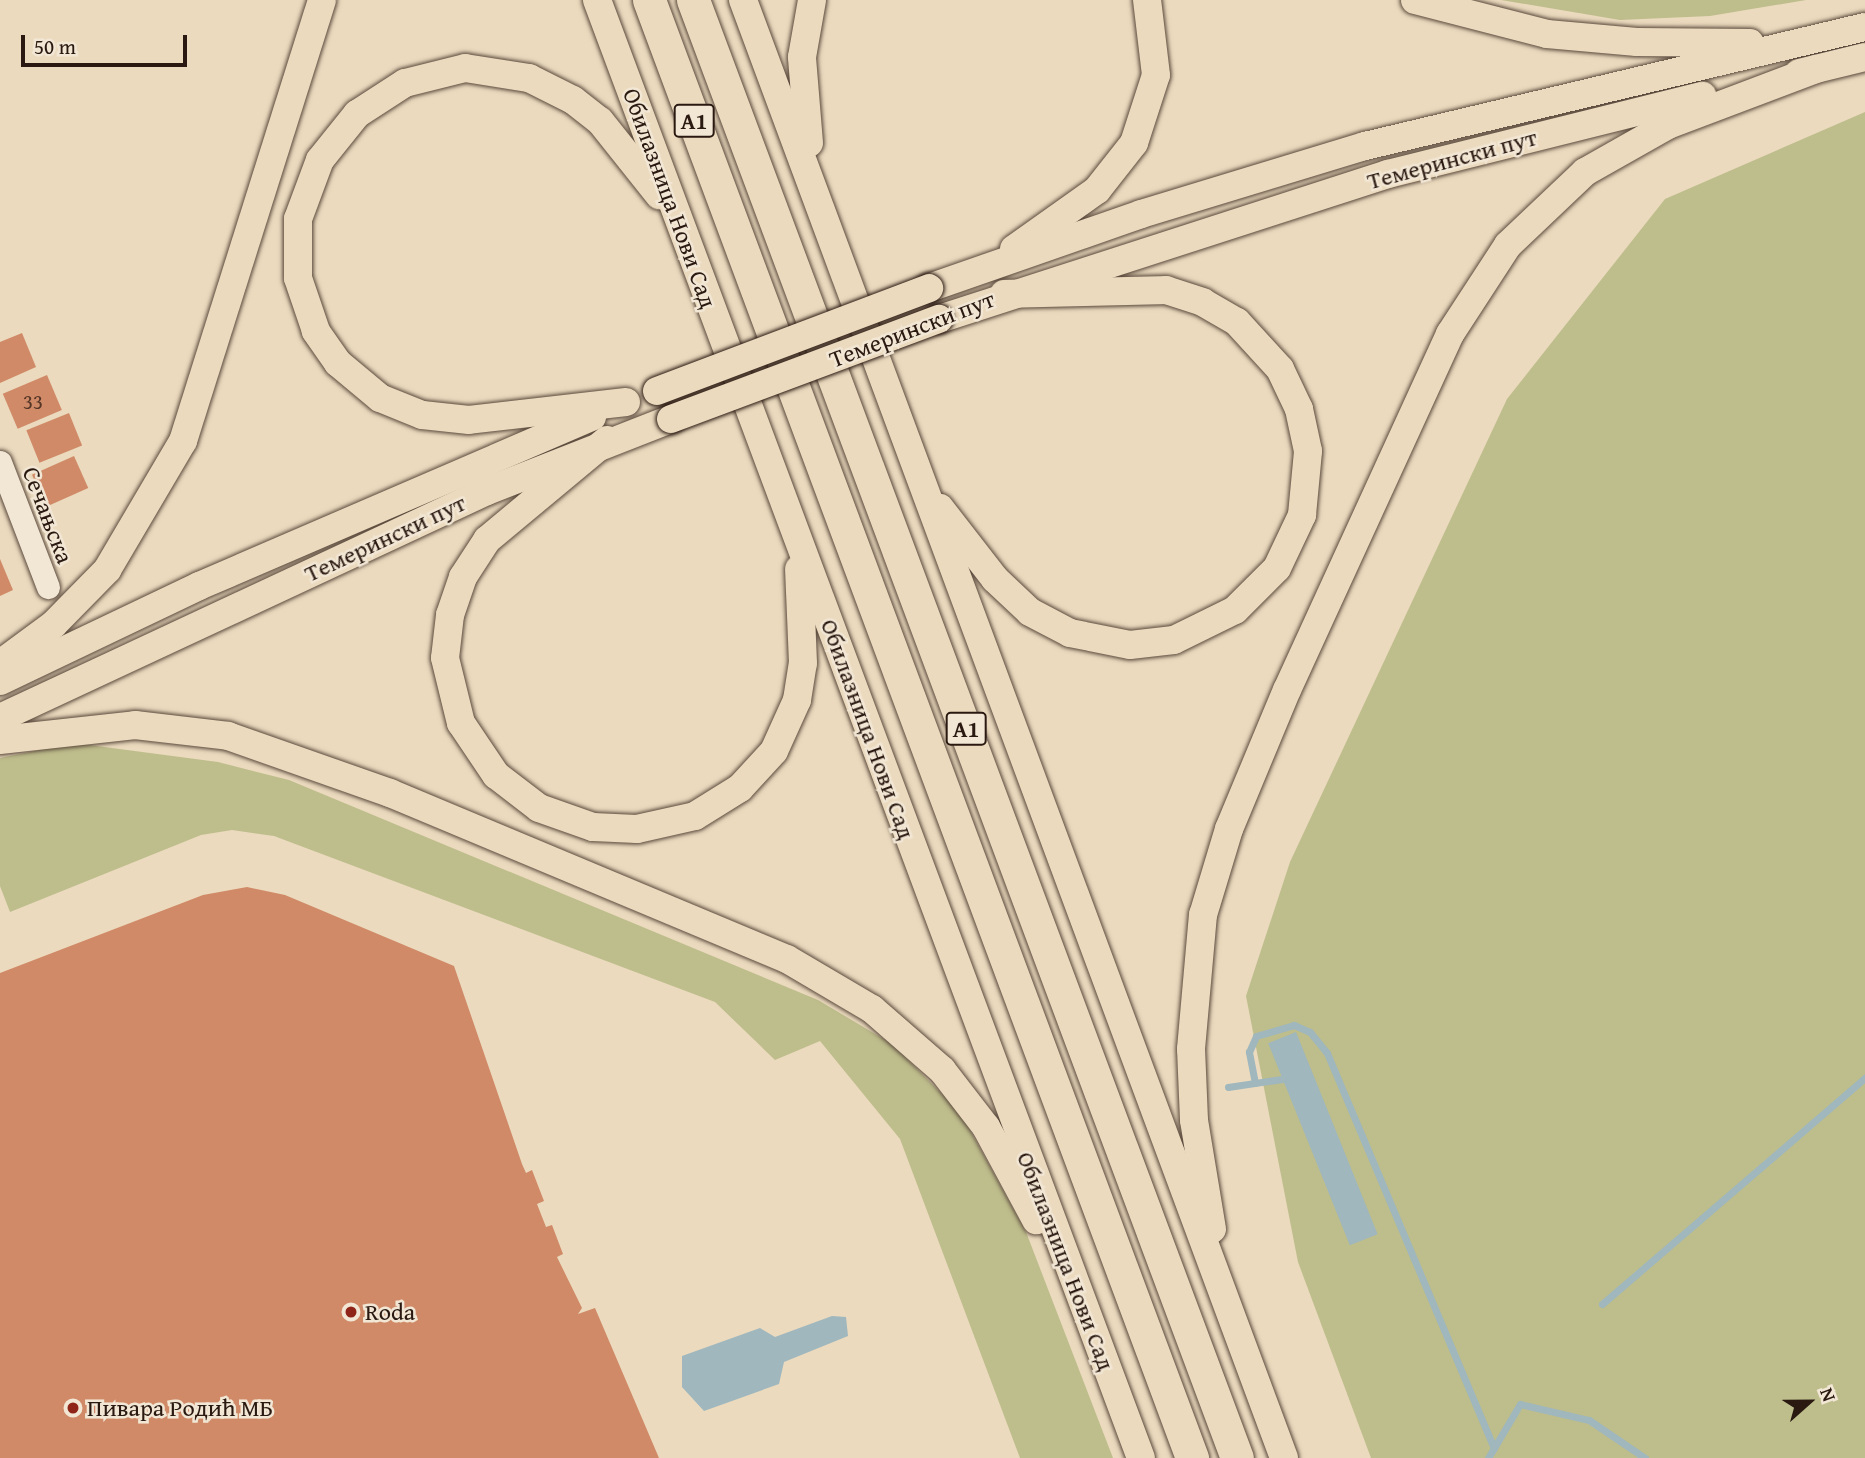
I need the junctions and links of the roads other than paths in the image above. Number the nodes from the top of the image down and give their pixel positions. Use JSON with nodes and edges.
{"nodes":[{"id":1,"x":322,"y":0,"type":"edge"},
{"id":2,"x":597,"y":0,"type":"edge"},
{"id":3,"x":649,"y":0,"type":"edge"},
{"id":4,"x":693,"y":0,"type":"edge"},
{"id":5,"x":743,"y":0,"type":"edge"},
{"id":6,"x":812,"y":0,"type":"edge"},
{"id":7,"x":1147,"y":0,"type":"edge"},
{"id":8,"x":1415,"y":0,"type":"edge"},
{"id":9,"x":1865,"y":27,"type":"edge"},
{"id":10,"x":1784,"y":44,"type":"junction"},
{"id":11,"x":1865,"y":57,"type":"edge"},
{"id":12,"x":1816,"y":69,"type":"junction"},
{"id":13,"x":816,"y":194,"type":"junction"},
{"id":14,"x":680,"y":226,"type":"junction"},
{"id":15,"x":980,"y":273,"type":"junction"},
{"id":16,"x":1004,"y":294,"type":"junction"},
{"id":17,"x":626,"y":402,"type":"junction"},
{"id":18,"x":607,"y":440,"type":"junction"},
{"id":19,"x":0,"y":462,"type":"edge"},
{"id":20,"x":921,"y":482,"type":"junction"},
{"id":21,"x":797,"y":539,"type":"junction"},
{"id":22,"x":48,"y":587,"type":"dead end"},
{"id":23,"x":0,"y":664,"type":"edge"},
{"id":24,"x":0,"y":681,"type":"edge"},
{"id":25,"x":0,"y":718,"type":"edge"},
{"id":26,"x":0,"y":740,"type":"edge"},
{"id":27,"x":1074,"y":1284,"type":"junction"},
{"id":28,"x":1221,"y":1287,"type":"junction"},
{"id":29,"x":1141,"y":1458,"type":"edge"},
{"id":30,"x":1192,"y":1458,"type":"edge"},
{"id":31,"x":1237,"y":1458,"type":"edge"},
{"id":32,"x":1284,"y":1458,"type":"edge"}],
"edges":[{"from":1,"to":23,"type":"main road"},
{"from":2,"to":14,"type":"main road","name":"Обилазница Нови Сад"},
{"from":3,"to":30,"type":"highway","number":"A1"},
{"from":4,"to":31,"type":"highway","number":"A1"},
{"from":5,"to":13,"type":"main road"},
{"from":6,"to":13,"type":"main road"},
{"from":7,"to":15,"type":"main road"},
{"from":8,"to":10,"type":"main road"},
{"from":9,"to":10,"type":"main road","name":"Темерински пут"},
{"from":10,"to":15,"type":"main road","name":"Темерински пут"},
{"from":11,"to":12,"type":"main road","name":"Темерински пут"},
{"from":12,"to":16,"type":"main road","name":"Темерински пут"},
{"from":12,"to":28,"type":"main road"},
{"from":13,"to":20,"type":"main road"},
{"from":14,"to":17,"type":"main road"},
{"from":14,"to":21,"type":"main road","name":"Обилазница Нови Сад"},
{"from":15,"to":17,"type":"main road","name":"Темерински пут","bridge":true},
{"from":16,"to":18,"type":"main road","name":"Темерински пут","bridge":true},
{"from":16,"to":20,"type":"main road"},
{"from":17,"to":24,"type":"main road","name":"Темерински пут"},
{"from":18,"to":21,"type":"main road"},
{"from":18,"to":25,"type":"main road","name":"Темерински пут"},
{"from":19,"to":22,"type":"street","name":"Сечањска"},
{"from":20,"to":28,"type":"main road"},
{"from":21,"to":27,"type":"main road","name":"Обилазница Нови Сад"},
{"from":26,"to":27,"type":"main road"},
{"from":27,"to":29,"type":"main road","name":"Обилазница Нови Сад"},
{"from":28,"to":32,"type":"main road"}]}
